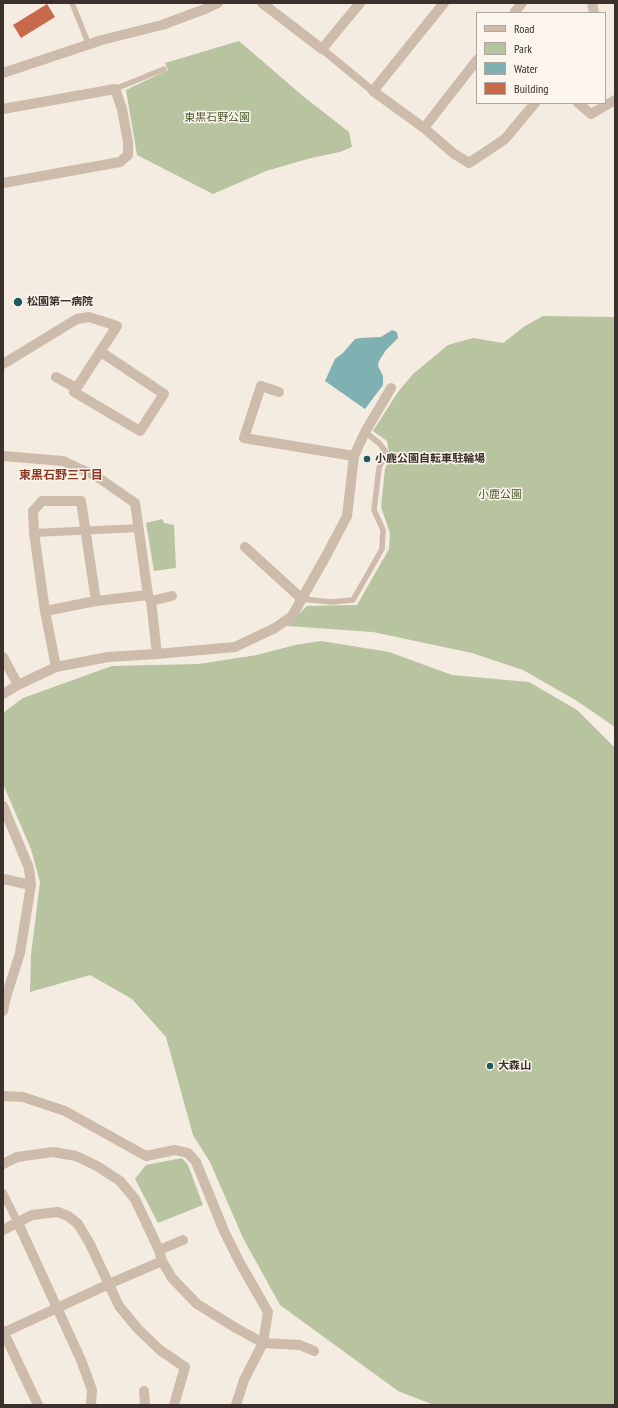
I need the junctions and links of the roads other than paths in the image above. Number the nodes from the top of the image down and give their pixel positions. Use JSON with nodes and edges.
{"nodes":[{"id":1,"x":72,"y":3,"type":"edge"},
{"id":2,"x":218,"y":3,"type":"edge"},
{"id":3,"x":262,"y":3,"type":"edge"},
{"id":4,"x":360,"y":3,"type":"edge"},
{"id":5,"x":444,"y":3,"type":"edge"},
{"id":6,"x":522,"y":3,"type":"edge"},
{"id":7,"x":515,"y":12,"type":"edge"},
{"id":8,"x":89,"y":45,"type":"junction"},
{"id":9,"x":322,"y":49,"type":"junction"},
{"id":10,"x":476,"y":61,"type":"edge"},
{"id":11,"x":164,"y":69,"type":"dead end"},
{"id":12,"x":3,"y":73,"type":"edge"},
{"id":13,"x":115,"y":89,"type":"junction"},
{"id":14,"x":373,"y":91,"type":"junction"},
{"id":15,"x":615,"y":100,"type":"edge"},
{"id":16,"x":533,"y":104,"type":"edge"},
{"id":17,"x":579,"y":104,"type":"edge"},
{"id":18,"x":3,"y":109,"type":"edge"},
{"id":19,"x":424,"y":128,"type":"junction"},
{"id":20,"x":3,"y":183,"type":"edge"},
{"id":21,"x":101,"y":352,"type":"junction"},
{"id":22,"x":3,"y":364,"type":"edge"},
{"id":23,"x":56,"y":377,"type":"dead end"},
{"id":24,"x":76,"y":388,"type":"junction"},
{"id":25,"x":391,"y":388,"type":"dead end"},
{"id":26,"x":279,"y":392,"type":"dead end"},
{"id":27,"x":364,"y":432,"type":"junction"},
{"id":28,"x":3,"y":456,"type":"edge"},
{"id":29,"x":354,"y":456,"type":"junction"},
{"id":30,"x":139,"y":528,"type":"junction"},
{"id":31,"x":86,"y":531,"type":"junction"},
{"id":32,"x":34,"y":533,"type":"junction"},
{"id":33,"x":245,"y":547,"type":"dead end"},
{"id":34,"x":172,"y":596,"type":"dead end"},
{"id":35,"x":150,"y":598,"type":"junction"},
{"id":36,"x":302,"y":599,"type":"junction"},
{"id":37,"x":96,"y":601,"type":"junction"},
{"id":38,"x":45,"y":611,"type":"junction"},
{"id":39,"x":157,"y":654,"type":"junction"},
{"id":40,"x":3,"y":657,"type":"edge"},
{"id":41,"x":56,"y":667,"type":"junction"},
{"id":42,"x":18,"y":685,"type":"junction"},
{"id":43,"x":3,"y":694,"type":"edge"},
{"id":44,"x":3,"y":806,"type":"edge"},
{"id":45,"x":3,"y":879,"type":"edge"},
{"id":46,"x":31,"y":885,"type":"junction"},
{"id":47,"x":3,"y":1011,"type":"edge"},
{"id":48,"x":3,"y":1096,"type":"edge"},
{"id":49,"x":3,"y":1164,"type":"edge"},
{"id":50,"x":3,"y":1193,"type":"edge"},
{"id":51,"x":18,"y":1223,"type":"junction"},
{"id":52,"x":3,"y":1230,"type":"edge"},
{"id":53,"x":183,"y":1240,"type":"dead end"},
{"id":54,"x":159,"y":1250,"type":"junction"},
{"id":55,"x":162,"y":1261,"type":"junction"},
{"id":56,"x":109,"y":1284,"type":"junction"},
{"id":57,"x":56,"y":1309,"type":"junction"},
{"id":58,"x":3,"y":1332,"type":"edge"},
{"id":59,"x":264,"y":1343,"type":"junction"},
{"id":60,"x":314,"y":1351,"type":"dead end"},
{"id":61,"x":144,"y":1391,"type":"dead end"},
{"id":62,"x":38,"y":1405,"type":"edge"},
{"id":63,"x":91,"y":1405,"type":"edge"},
{"id":64,"x":145,"y":1405,"type":"edge"},
{"id":65,"x":174,"y":1405,"type":"edge"},
{"id":66,"x":236,"y":1405,"type":"edge"}],
"edges":[{"from":1,"to":8,"type":"lane"},
{"from":2,"to":8,"type":"street"},
{"from":3,"to":9,"type":"street"},
{"from":4,"to":9,"type":"street"},
{"from":5,"to":14,"type":"street"},
{"from":6,"to":7,"type":"street"},
{"from":8,"to":12,"type":"street"},
{"from":9,"to":14,"type":"street"},
{"from":10,"to":19,"type":"street"},
{"from":11,"to":13,"type":"lane"},
{"from":13,"to":18,"type":"street"},
{"from":13,"to":20,"type":"street"},
{"from":14,"to":19,"type":"street"},
{"from":15,"to":17,"type":"street"},
{"from":16,"to":19,"type":"street"},
{"from":21,"to":22,"type":"street"},
{"from":21,"to":24,"type":"street"},
{"from":21,"to":24,"type":"street"},
{"from":23,"to":24,"type":"street"},
{"from":25,"to":27,"type":"street"},
{"from":26,"to":29,"type":"street"},
{"from":27,"to":29,"type":"street"},
{"from":27,"to":36,"type":"lane"},
{"from":28,"to":30,"type":"street"},
{"from":29,"to":36,"type":"street"},
{"from":30,"to":31,"type":"street"},
{"from":30,"to":35,"type":"street"},
{"from":31,"to":32,"type":"street"},
{"from":31,"to":32,"type":"street"},
{"from":31,"to":37,"type":"street"},
{"from":32,"to":38,"type":"street"},
{"from":33,"to":36,"type":"street"},
{"from":34,"to":35,"type":"street"},
{"from":35,"to":37,"type":"street"},
{"from":35,"to":39,"type":"street"},
{"from":36,"to":39,"type":"street"},
{"from":37,"to":38,"type":"street"},
{"from":38,"to":41,"type":"street"},
{"from":39,"to":41,"type":"street"},
{"from":40,"to":42,"type":"street"},
{"from":41,"to":42,"type":"street"},
{"from":42,"to":43,"type":"street"},
{"from":44,"to":46,"type":"street"},
{"from":45,"to":46,"type":"street"},
{"from":46,"to":47,"type":"street"},
{"from":48,"to":59,"type":"street"},
{"from":49,"to":54,"type":"street"},
{"from":50,"to":51,"type":"street"},
{"from":51,"to":52,"type":"street"},
{"from":51,"to":56,"type":"street"},
{"from":51,"to":57,"type":"street"},
{"from":53,"to":54,"type":"street"},
{"from":54,"to":55,"type":"street"},
{"from":55,"to":56,"type":"street"},
{"from":55,"to":59,"type":"street"},
{"from":56,"to":57,"type":"street"},
{"from":56,"to":65,"type":"street"},
{"from":57,"to":58,"type":"street"},
{"from":57,"to":63,"type":"street"},
{"from":58,"to":62,"type":"street"},
{"from":59,"to":60,"type":"street"},
{"from":59,"to":66,"type":"street"},
{"from":61,"to":64,"type":"street"}]}
